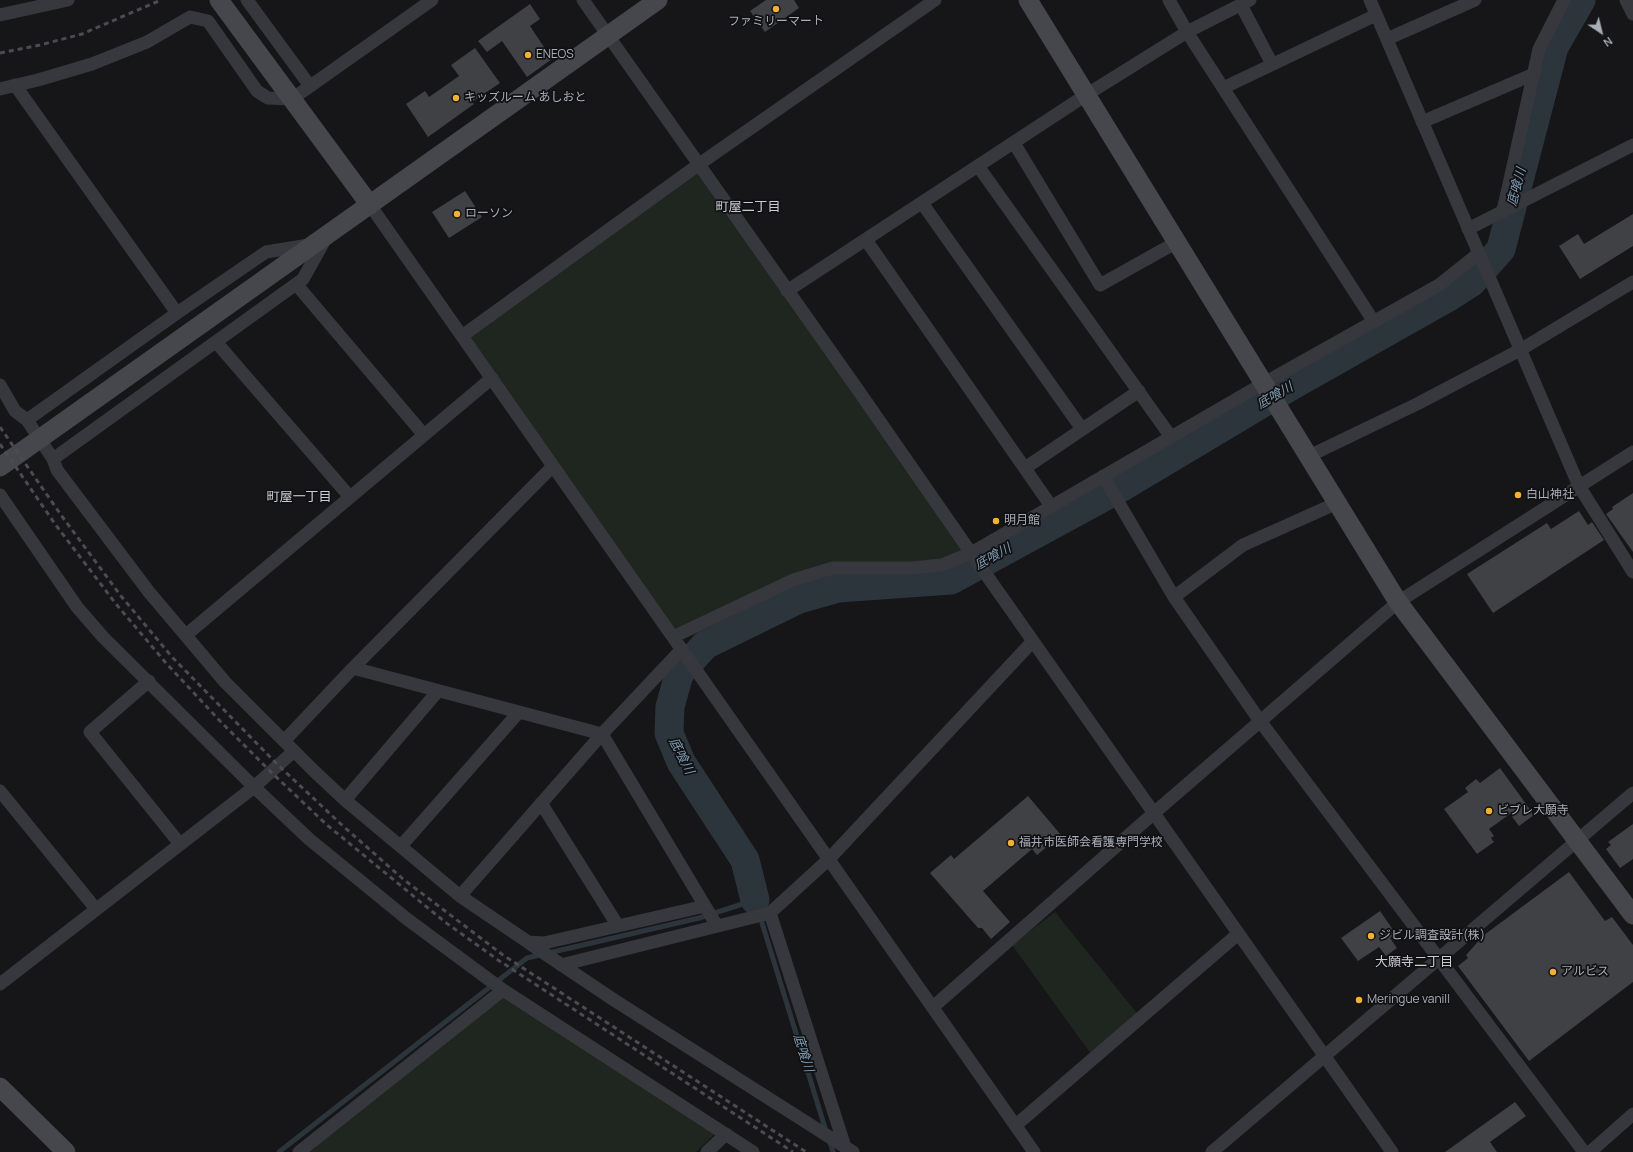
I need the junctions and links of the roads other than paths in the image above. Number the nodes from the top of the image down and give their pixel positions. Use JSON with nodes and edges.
{"nodes":[{"id":1,"x":68,"y":0,"type":"edge"},
{"id":2,"x":219,"y":0,"type":"edge"},
{"id":3,"x":247,"y":0,"type":"edge"},
{"id":4,"x":432,"y":0,"type":"edge"},
{"id":5,"x":582,"y":0,"type":"edge"},
{"id":6,"x":658,"y":0,"type":"edge"},
{"id":7,"x":935,"y":0,"type":"edge"},
{"id":8,"x":1028,"y":0,"type":"edge"},
{"id":9,"x":1168,"y":0,"type":"edge"},
{"id":10,"x":1370,"y":0,"type":"edge"},
{"id":11,"x":1475,"y":0,"type":"edge"},
{"id":12,"x":1564,"y":0,"type":"edge"},
{"id":13,"x":1626,"y":0,"type":"edge"},
{"id":14,"x":1245,"y":2,"type":"edge"},
{"id":15,"x":1448,"y":5,"type":"edge"},
{"id":16,"x":2,"y":11,"type":"edge"},
{"id":17,"x":1633,"y":14,"type":"edge"},
{"id":18,"x":1376,"y":15,"type":"junction"},
{"id":19,"x":1187,"y":32,"type":"junction"},
{"id":20,"x":608,"y":36,"type":"junction"},
{"id":21,"x":1387,"y":39,"type":"junction"},
{"id":22,"x":1272,"y":64,"type":"junction"},
{"id":23,"x":1534,"y":74,"type":"junction"},
{"id":24,"x":15,"y":85,"type":"junction"},
{"id":25,"x":310,"y":86,"type":"junction"},
{"id":26,"x":1223,"y":88,"type":"junction"},
{"id":27,"x":0,"y":89,"type":"edge"},
{"id":28,"x":1086,"y":95,"type":"junction"},
{"id":29,"x":292,"y":99,"type":"junction"},
{"id":30,"x":1422,"y":122,"type":"junction"},
{"id":31,"x":1014,"y":143,"type":"junction"},
{"id":32,"x":1633,"y":145,"type":"edge"},
{"id":33,"x":698,"y":165,"type":"junction"},
{"id":34,"x":978,"y":166,"type":"junction"},
{"id":35,"x":922,"y":203,"type":"junction"},
{"id":36,"x":370,"y":205,"type":"junction"},
{"id":37,"x":1503,"y":211,"type":"junction"},
{"id":38,"x":1468,"y":229,"type":"junction"},
{"id":39,"x":321,"y":239,"type":"junction"},
{"id":40,"x":866,"y":240,"type":"junction"},
{"id":41,"x":1177,"y":242,"type":"junction"},
{"id":42,"x":1479,"y":253,"type":"junction"},
{"id":43,"x":1633,"y":282,"type":"edge"},
{"id":44,"x":296,"y":284,"type":"junction"},
{"id":45,"x":787,"y":291,"type":"junction"},
{"id":46,"x":177,"y":313,"type":"junction"},
{"id":47,"x":1374,"y":322,"type":"junction"},
{"id":48,"x":462,"y":336,"type":"junction"},
{"id":49,"x":216,"y":342,"type":"junction"},
{"id":50,"x":1520,"y":350,"type":"junction"},
{"id":51,"x":492,"y":378,"type":"junction"},
{"id":52,"x":1264,"y":383,"type":"junction"},
{"id":53,"x":0,"y":385,"type":"edge"},
{"id":54,"x":1139,"y":391,"type":"junction"},
{"id":55,"x":27,"y":420,"type":"junction"},
{"id":56,"x":1082,"y":429,"type":"junction"},
{"id":57,"x":424,"y":435,"type":"junction"},
{"id":58,"x":1171,"y":437,"type":"junction"},
{"id":59,"x":1633,"y":452,"type":"edge"},
{"id":60,"x":1309,"y":456,"type":"junction"},
{"id":61,"x":54,"y":459,"type":"junction"},
{"id":62,"x":553,"y":466,"type":"junction"},
{"id":63,"x":0,"y":467,"type":"edge"},
{"id":64,"x":1025,"y":468,"type":"junction"},
{"id":65,"x":1103,"y":476,"type":"junction"},
{"id":66,"x":1579,"y":486,"type":"junction"},
{"id":67,"x":0,"y":495,"type":"edge"},
{"id":68,"x":350,"y":498,"type":"junction"},
{"id":69,"x":1337,"y":503,"type":"junction"},
{"id":70,"x":1052,"y":506,"type":"junction"},
{"id":71,"x":971,"y":553,"type":"junction"},
{"id":72,"x":1633,"y":572,"type":"edge"},
{"id":73,"x":1174,"y":596,"type":"junction"},
{"id":74,"x":1398,"y":602,"type":"junction"},
{"id":75,"x":186,"y":635,"type":"junction"},
{"id":76,"x":673,"y":637,"type":"junction"},
{"id":77,"x":1033,"y":641,"type":"junction"},
{"id":78,"x":682,"y":649,"type":"junction"},
{"id":79,"x":353,"y":668,"type":"junction"},
{"id":80,"x":149,"y":681,"type":"junction"},
{"id":81,"x":438,"y":691,"type":"junction"},
{"id":82,"x":519,"y":712,"type":"junction"},
{"id":83,"x":1260,"y":721,"type":"junction"},
{"id":84,"x":602,"y":734,"type":"junction"},
{"id":85,"x":284,"y":741,"type":"junction"},
{"id":86,"x":294,"y":751,"type":"junction"},
{"id":87,"x":254,"y":787,"type":"junction"},
{"id":88,"x":0,"y":791,"type":"edge"},
{"id":89,"x":1633,"y":793,"type":"edge"},
{"id":90,"x":345,"y":800,"type":"junction"},
{"id":91,"x":541,"y":803,"type":"junction"},
{"id":92,"x":1154,"y":813,"type":"junction"},
{"id":93,"x":1577,"y":840,"type":"junction"},
{"id":94,"x":180,"y":844,"type":"junction"},
{"id":95,"x":401,"y":846,"type":"junction"},
{"id":96,"x":829,"y":859,"type":"junction"},
{"id":97,"x":460,"y":896,"type":"junction"},
{"id":98,"x":705,"y":906,"type":"junction"},
{"id":99,"x":96,"y":909,"type":"junction"},
{"id":100,"x":770,"y":913,"type":"junction"},
{"id":101,"x":1633,"y":916,"type":"edge"},
{"id":102,"x":618,"y":926,"type":"junction"},
{"id":103,"x":717,"y":926,"type":"junction"},
{"id":104,"x":1238,"y":934,"type":"junction"},
{"id":105,"x":528,"y":942,"type":"junction"},
{"id":106,"x":1439,"y":958,"type":"junction"},
{"id":107,"x":561,"y":965,"type":"junction"},
{"id":108,"x":0,"y":984,"type":"edge"},
{"id":109,"x":503,"y":990,"type":"junction"},
{"id":110,"x":933,"y":1007,"type":"junction"},
{"id":111,"x":1325,"y":1057,"type":"junction"},
{"id":112,"x":0,"y":1087,"type":"edge"},
{"id":113,"x":1633,"y":1114,"type":"edge"},
{"id":114,"x":1016,"y":1125,"type":"junction"},
{"id":115,"x":726,"y":1134,"type":"junction"},
{"id":116,"x":849,"y":1149,"type":"edge"},
{"id":117,"x":66,"y":1152,"type":"edge"},
{"id":118,"x":299,"y":1152,"type":"edge"},
{"id":119,"x":707,"y":1152,"type":"edge"},
{"id":120,"x":753,"y":1152,"type":"edge"},
{"id":121,"x":1034,"y":1152,"type":"edge"},
{"id":122,"x":1212,"y":1152,"type":"edge"},
{"id":123,"x":1392,"y":1152,"type":"edge"},
{"id":124,"x":1584,"y":1152,"type":"edge"},
{"id":125,"x":1590,"y":1152,"type":"edge"}],
"edges":[{"from":1,"to":16,"type":"street"},
{"from":2,"to":29,"type":"street"},
{"from":3,"to":25,"type":"street"},
{"from":4,"to":25,"type":"street"},
{"from":5,"to":20,"type":"street"},
{"from":6,"to":20,"type":"street"},
{"from":7,"to":33,"type":"street"},
{"from":8,"to":28,"type":"street"},
{"from":9,"to":19,"type":"street"},
{"from":10,"to":18,"type":"street"},
{"from":11,"to":15,"type":"street"},
{"from":12,"to":23,"type":"street"},
{"from":13,"to":17,"type":"street"},
{"from":14,"to":19,"type":"street"},
{"from":14,"to":22,"type":"street"},
{"from":15,"to":21,"type":"street"},
{"from":18,"to":21,"type":"street"},
{"from":18,"to":22,"type":"street"},
{"from":19,"to":26,"type":"street"},
{"from":19,"to":28,"type":"street"},
{"from":20,"to":33,"type":"street"},
{"from":20,"to":36,"type":"street"},
{"from":21,"to":30,"type":"street"},
{"from":22,"to":26,"type":"street"},
{"from":23,"to":30,"type":"street"},
{"from":23,"to":37,"type":"street"},
{"from":24,"to":27,"type":"street"},
{"from":24,"to":29,"type":"street"},
{"from":24,"to":46,"type":"street"},
{"from":25,"to":29,"type":"street"},
{"from":26,"to":47,"type":"street"},
{"from":28,"to":31,"type":"street"},
{"from":28,"to":41,"type":"street"},
{"from":29,"to":36,"type":"street"},
{"from":30,"to":38,"type":"street"},
{"from":31,"to":34,"type":"street"},
{"from":31,"to":41,"type":"street"},
{"from":32,"to":37,"type":"street"},
{"from":33,"to":45,"type":"street"},
{"from":33,"to":48,"type":"street"},
{"from":34,"to":35,"type":"street"},
{"from":34,"to":54,"type":"street"},
{"from":35,"to":40,"type":"street"},
{"from":35,"to":56,"type":"street"},
{"from":36,"to":39,"type":"street"},
{"from":36,"to":48,"type":"street"},
{"from":37,"to":38,"type":"street"},
{"from":38,"to":42,"type":"street"},
{"from":39,"to":44,"type":"street"},
{"from":39,"to":46,"type":"street"},
{"from":39,"to":63,"type":"street"},
{"from":40,"to":45,"type":"street"},
{"from":40,"to":64,"type":"street"},
{"from":41,"to":52,"type":"street"},
{"from":42,"to":47,"type":"street"},
{"from":42,"to":50,"type":"street"},
{"from":43,"to":50,"type":"street"},
{"from":44,"to":49,"type":"street"},
{"from":44,"to":57,"type":"street"},
{"from":45,"to":71,"type":"street"},
{"from":46,"to":55,"type":"street"},
{"from":47,"to":52,"type":"street"},
{"from":48,"to":51,"type":"street"},
{"from":49,"to":61,"type":"street"},
{"from":49,"to":68,"type":"street"},
{"from":50,"to":60,"type":"street"},
{"from":50,"to":66,"type":"street"},
{"from":51,"to":57,"type":"street"},
{"from":51,"to":62,"type":"street"},
{"from":52,"to":58,"type":"street"},
{"from":52,"to":60,"type":"street"},
{"from":53,"to":55,"type":"street"},
{"from":54,"to":56,"type":"street"},
{"from":54,"to":58,"type":"street"},
{"from":55,"to":61,"type":"street"},
{"from":56,"to":64,"type":"street"},
{"from":57,"to":68,"type":"street"},
{"from":58,"to":65,"type":"street"},
{"from":59,"to":66,"type":"street"},
{"from":60,"to":69,"type":"street"},
{"from":61,"to":75,"type":"street"},
{"from":62,"to":76,"type":"street"},
{"from":62,"to":79,"type":"street"},
{"from":64,"to":70,"type":"street"},
{"from":65,"to":70,"type":"street"},
{"from":65,"to":73,"type":"street"},
{"from":66,"to":72,"type":"street"},
{"from":66,"to":74,"type":"street"},
{"from":67,"to":80,"type":"street"},
{"from":68,"to":75,"type":"street"},
{"from":69,"to":73,"type":"street"},
{"from":69,"to":74,"type":"street"},
{"from":70,"to":71,"type":"street"},
{"from":71,"to":76,"type":"street"},
{"from":71,"to":77,"type":"street"},
{"from":73,"to":83,"type":"street"},
{"from":74,"to":83,"type":"street"},
{"from":74,"to":93,"type":"street"},
{"from":75,"to":85,"type":"street"},
{"from":76,"to":78,"type":"street"},
{"from":77,"to":92,"type":"street"},
{"from":77,"to":96,"type":"street"},
{"from":78,"to":84,"type":"street"},
{"from":78,"to":96,"type":"street"},
{"from":79,"to":81,"type":"street"},
{"from":79,"to":85,"type":"street"},
{"from":80,"to":87,"type":"street"},
{"from":80,"to":94,"type":"street"},
{"from":81,"to":82,"type":"street"},
{"from":81,"to":90,"type":"street"},
{"from":82,"to":84,"type":"street"},
{"from":82,"to":95,"type":"street"},
{"from":83,"to":92,"type":"street"},
{"from":83,"to":106,"type":"street"},
{"from":84,"to":91,"type":"street"},
{"from":84,"to":98,"type":"street"},
{"from":85,"to":86,"type":"street"},
{"from":86,"to":87,"type":"street"},
{"from":86,"to":90,"type":"street"},
{"from":87,"to":94,"type":"street"},
{"from":87,"to":109,"type":"street"},
{"from":88,"to":99,"type":"street"},
{"from":89,"to":93,"type":"street"},
{"from":90,"to":95,"type":"street"},
{"from":91,"to":97,"type":"street"},
{"from":91,"to":102,"type":"street"},
{"from":92,"to":104,"type":"street"},
{"from":92,"to":110,"type":"street"},
{"from":93,"to":101,"type":"street"},
{"from":93,"to":106,"type":"street"},
{"from":94,"to":99,"type":"street"},
{"from":95,"to":97,"type":"street"},
{"from":96,"to":100,"type":"street"},
{"from":96,"to":110,"type":"street"},
{"from":97,"to":105,"type":"street"},
{"from":98,"to":102,"type":"street"},
{"from":98,"to":103,"type":"street"},
{"from":99,"to":108,"type":"street"},
{"from":100,"to":103,"type":"street"},
{"from":100,"to":116,"type":"street"},
{"from":102,"to":105,"type":"street"},
{"from":103,"to":107,"type":"street"},
{"from":104,"to":111,"type":"street"},
{"from":104,"to":114,"type":"street"},
{"from":105,"to":107,"type":"street"},
{"from":106,"to":111,"type":"street"},
{"from":106,"to":124,"type":"street"},
{"from":107,"to":116,"type":"street"},
{"from":109,"to":115,"type":"street"},
{"from":109,"to":118,"type":"street"},
{"from":110,"to":114,"type":"street"},
{"from":111,"to":122,"type":"street"},
{"from":111,"to":123,"type":"street"},
{"from":112,"to":117,"type":"street"},
{"from":113,"to":125,"type":"street"},
{"from":114,"to":121,"type":"street"},
{"from":115,"to":119,"type":"street"},
{"from":115,"to":120,"type":"street"}]}
